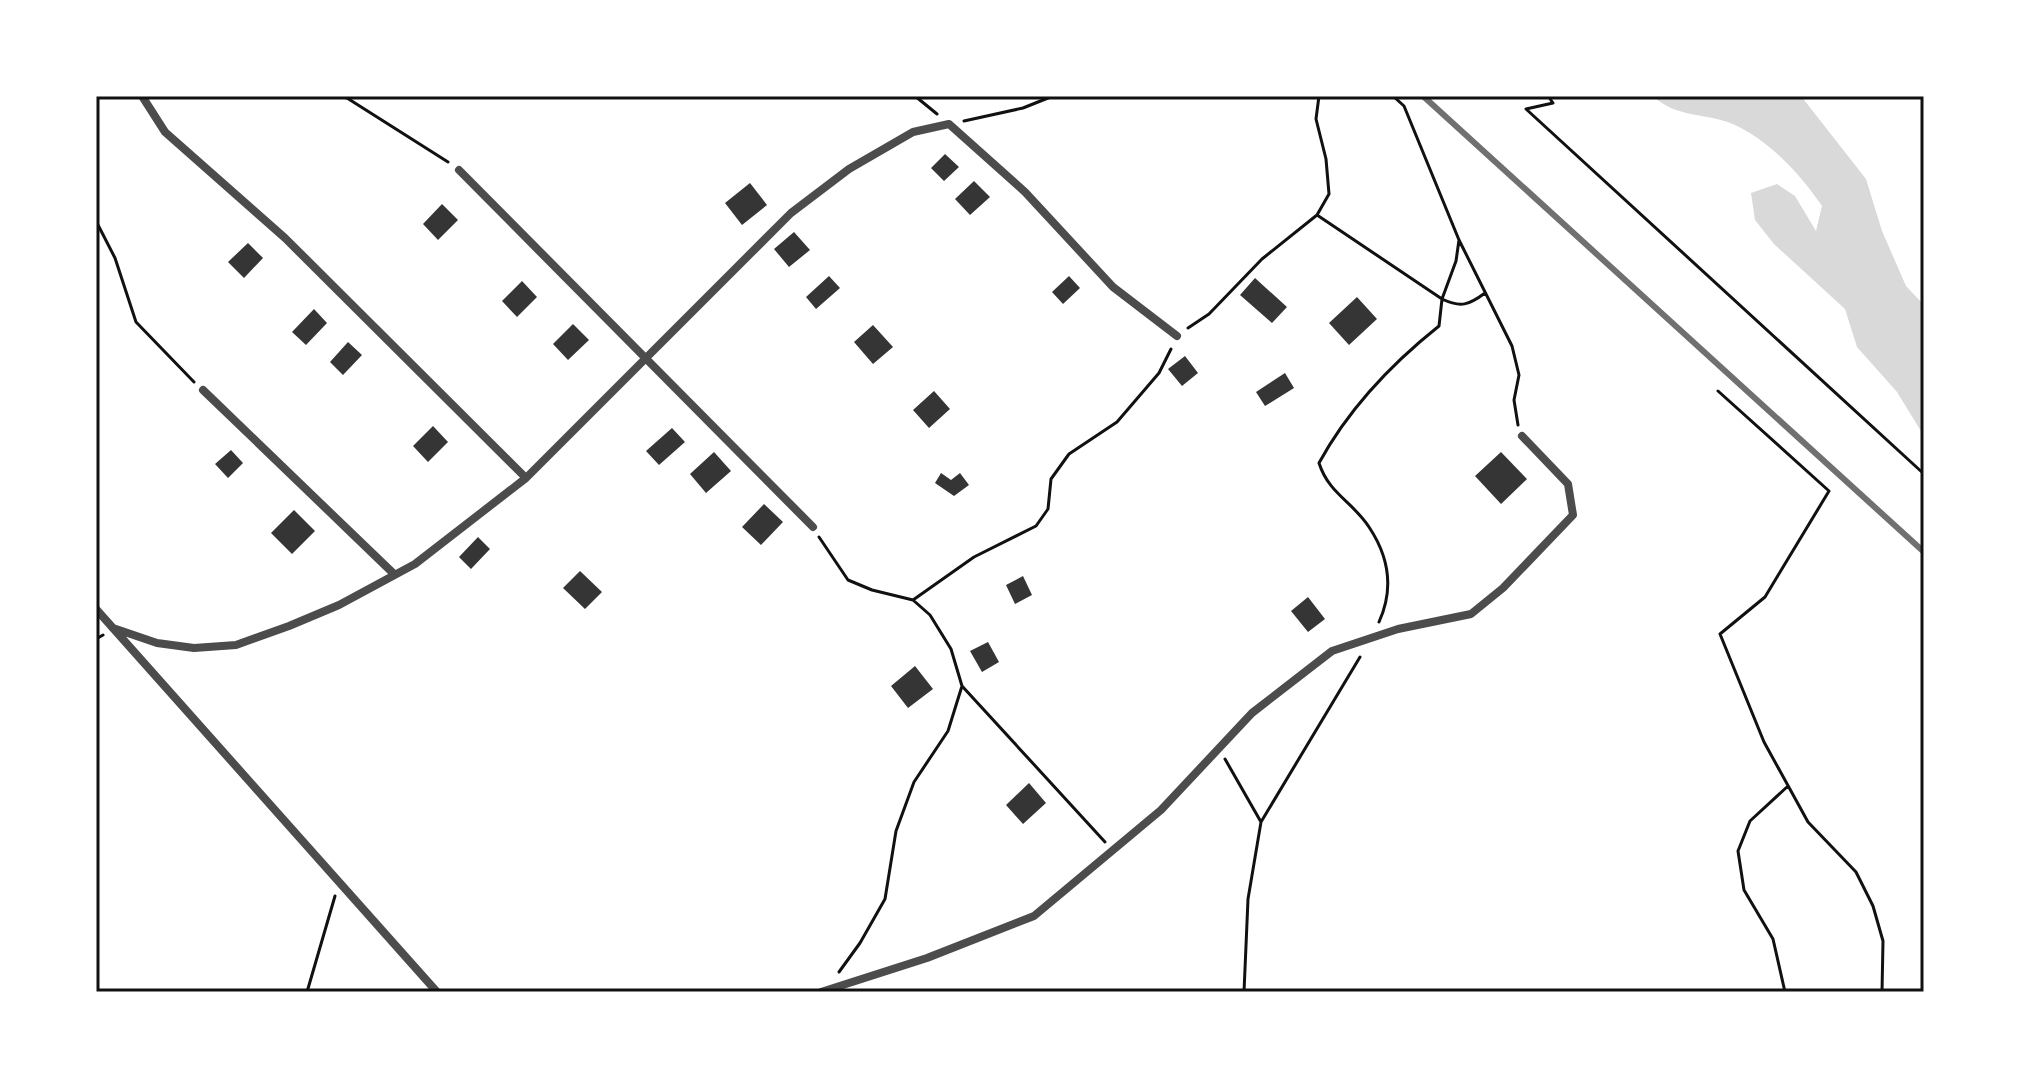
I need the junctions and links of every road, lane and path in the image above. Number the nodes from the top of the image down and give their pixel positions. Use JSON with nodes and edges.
{"nodes":[{"id":1,"x":142,"y":96,"type":"edge"},
{"id":2,"x":339,"y":96,"type":"edge"},
{"id":3,"x":915,"y":96,"type":"edge"},
{"id":4,"x":1053,"y":96,"type":"edge"},
{"id":5,"x":1319,"y":96,"type":"edge"},
{"id":6,"x":1393,"y":96,"type":"edge"},
{"id":7,"x":1548,"y":96,"type":"edge"},
{"id":8,"x":949,"y":124,"type":"junction"},
{"id":9,"x":459,"y":170,"type":"joint"},
{"id":10,"x":1317,"y":215,"type":"junction"},
{"id":11,"x":96,"y":221,"type":"edge"},
{"id":12,"x":1459,"y":240,"type":"junction"},
{"id":13,"x":1485,"y":293,"type":"junction"},
{"id":14,"x":1442,"y":299,"type":"junction"},
{"id":15,"x":1177,"y":336,"type":"junction"},
{"id":16,"x":647,"y":358,"type":"junction"},
{"id":17,"x":203,"y":390,"type":"joint"},
{"id":18,"x":1718,"y":391,"type":"dead end"},
{"id":19,"x":1522,"y":436,"type":"joint"},
{"id":20,"x":1924,"y":474,"type":"edge"},
{"id":21,"x":526,"y":478,"type":"junction"},
{"id":22,"x":813,"y":527,"type":"dead end"},
{"id":23,"x":823,"y":543,"type":"dead end"},
{"id":24,"x":394,"y":574,"type":"junction"},
{"id":25,"x":913,"y":600,"type":"junction"},
{"id":26,"x":96,"y":609,"type":"edge"},
{"id":27,"x":113,"y":628,"type":"junction"},
{"id":28,"x":1372,"y":638,"type":"junction"},
{"id":29,"x":962,"y":686,"type":"junction"},
{"id":30,"x":1218,"y":748,"type":"junction"},
{"id":31,"x":1788,"y":786,"type":"junction"},
{"id":32,"x":1261,"y":822,"type":"junction"},
{"id":33,"x":1113,"y":850,"type":"junction"},
{"id":34,"x":339,"y":882,"type":"junction"},
{"id":35,"x":824,"y":990,"type":"edge"},
{"id":36,"x":307,"y":992,"type":"edge"},
{"id":37,"x":437,"y":992,"type":"edge"},
{"id":38,"x":1244,"y":992,"type":"edge"},
{"id":39,"x":1785,"y":992,"type":"edge"},
{"id":40,"x":1882,"y":992,"type":"edge"}],
"edges":[{"from":1,"to":21,"type":"street"},
{"from":2,"to":9,"type":"path"},
{"from":3,"to":8,"type":"path"},
{"from":4,"to":8,"type":"path"},
{"from":5,"to":10,"type":"path"},
{"from":6,"to":12,"type":"path"},
{"from":7,"to":20,"type":"path"},
{"from":8,"to":15,"type":"street"},
{"from":8,"to":16,"type":"street"},
{"from":9,"to":16,"type":"street"},
{"from":10,"to":14,"type":"path"},
{"from":10,"to":15,"type":"path"},
{"from":11,"to":17,"type":"path"},
{"from":12,"to":13,"type":"path"},
{"from":12,"to":14,"type":"path"},
{"from":13,"to":14,"type":"path"},
{"from":13,"to":19,"type":"path"},
{"from":14,"to":28,"type":"path"},
{"from":15,"to":25,"type":"path"},
{"from":16,"to":21,"type":"street"},
{"from":16,"to":22,"type":"street"},
{"from":17,"to":24,"type":"street"},
{"from":18,"to":31,"type":"path"},
{"from":19,"to":28,"type":"street"},
{"from":21,"to":24,"type":"street"},
{"from":23,"to":25,"type":"path"},
{"from":24,"to":27,"type":"street"},
{"from":25,"to":29,"type":"path"},
{"from":26,"to":27,"type":"street"},
{"from":27,"to":34,"type":"street"},
{"from":28,"to":30,"type":"street"},
{"from":28,"to":32,"type":"path"},
{"from":29,"to":33,"type":"path"},
{"from":29,"to":35,"type":"path"},
{"from":30,"to":32,"type":"path"},
{"from":30,"to":33,"type":"street"},
{"from":31,"to":39,"type":"path"},
{"from":31,"to":40,"type":"path"},
{"from":32,"to":38,"type":"path"},
{"from":33,"to":35,"type":"street"},
{"from":34,"to":36,"type":"path"},
{"from":34,"to":37,"type":"street"}]}
